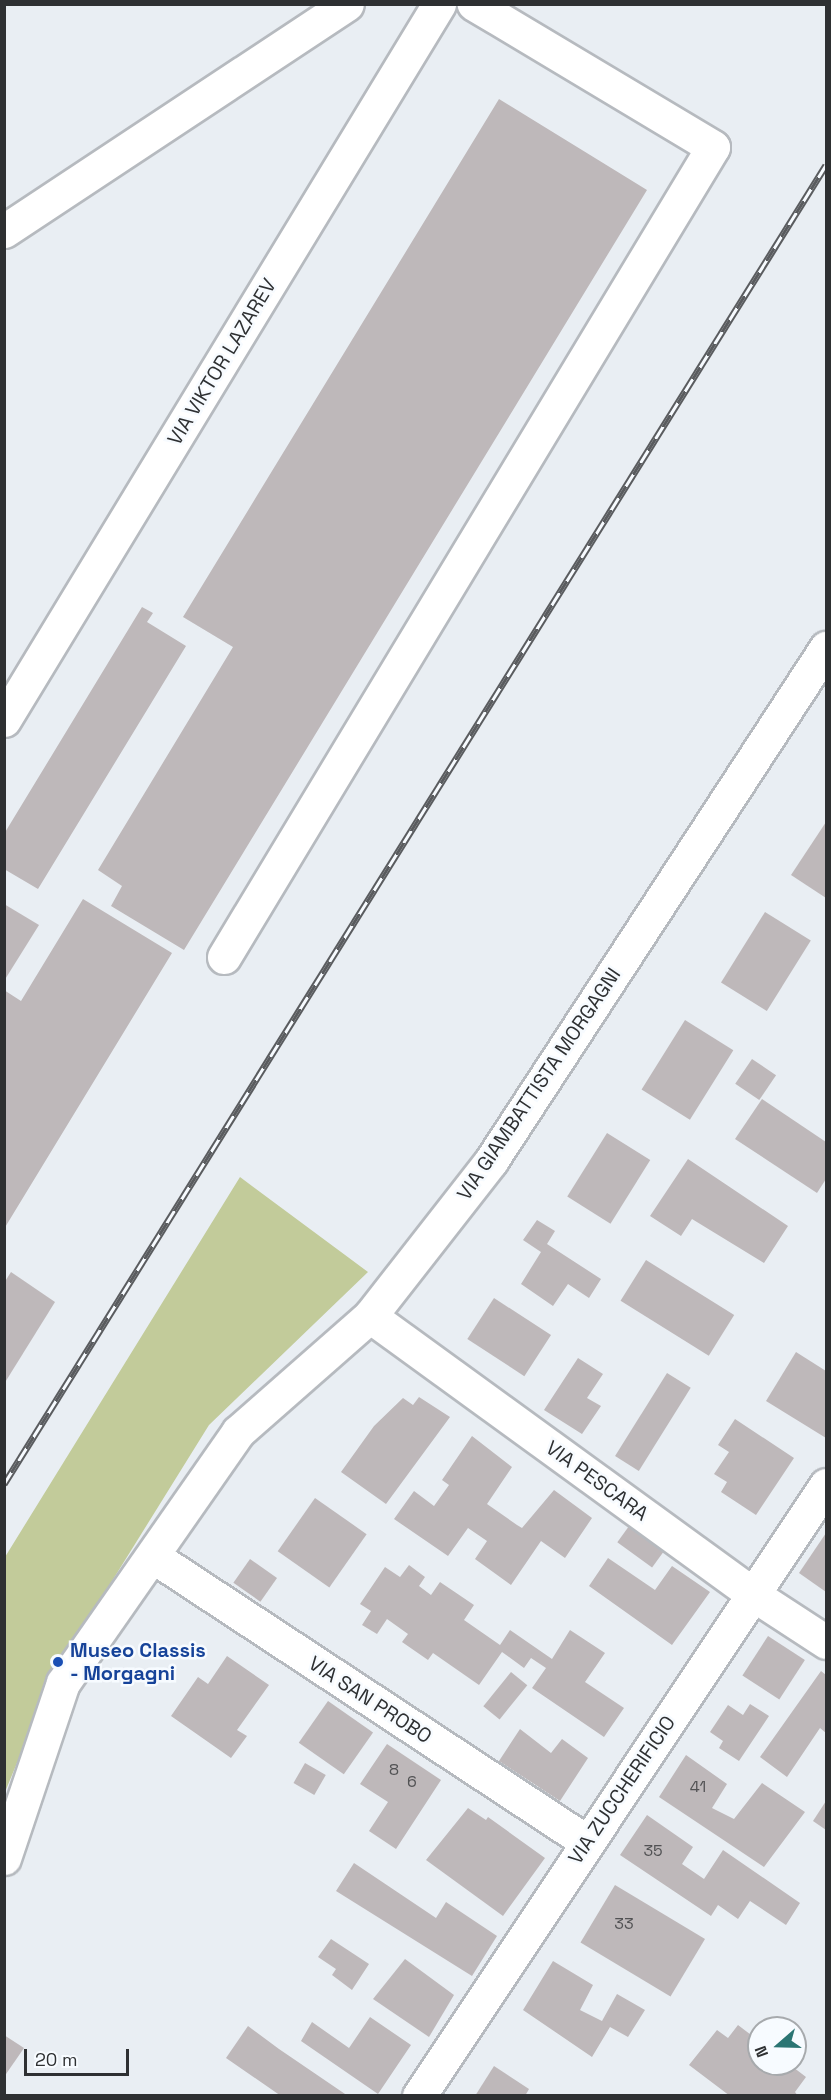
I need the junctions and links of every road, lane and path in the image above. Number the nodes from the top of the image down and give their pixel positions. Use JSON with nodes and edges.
{"nodes":[{"id":1,"x":346,"y":4,"type":"edge"},
{"id":2,"x":439,"y":4,"type":"edge"},
{"id":3,"x":474,"y":4,"type":"edge"},
{"id":4,"x":4,"y":231,"type":"edge"},
{"id":5,"x":826,"y":648,"type":"edge"},
{"id":6,"x":4,"y":720,"type":"edge"},
{"id":7,"x":224,"y":957,"type":"dead end"},
{"id":8,"x":370,"y":1316,"type":"junction"},
{"id":9,"x":826,"y":1485,"type":"edge"},
{"id":10,"x":154,"y":1557,"type":"junction"},
{"id":11,"x":753,"y":1595,"type":"junction"},
{"id":12,"x":826,"y":1642,"type":"edge"},
{"id":13,"x":587,"y":1842,"type":"junction"},
{"id":14,"x":4,"y":1858,"type":"edge"},
{"id":15,"x":419,"y":2096,"type":"edge"}],
"edges":[{"from":1,"to":4,"type":"street"},
{"from":2,"to":6,"type":"street","name":"VIA VIKTOR LAZAREV"},
{"from":3,"to":7,"type":"street"},
{"from":5,"to":8,"type":"street","name":"VIA GIAMBATTISTA MORGAGNI"},
{"from":8,"to":10,"type":"street","name":"VIA GIAMBATTISTA MORGAGNI"},
{"from":8,"to":11,"type":"street","name":"VIA PESCARA"},
{"from":9,"to":11,"type":"street","name":"VIA ZUCCHERIFICIO"},
{"from":10,"to":13,"type":"street","name":"VIA SAN PROBO"},
{"from":10,"to":14,"type":"street","name":"VIA GIAMBATTISTA MORGAGNI"},
{"from":11,"to":12,"type":"street","name":"VIA PESCARA"},
{"from":11,"to":13,"type":"street","name":"VIA ZUCCHERIFICIO"},
{"from":13,"to":15,"type":"street","name":"VIA ZUCCHERIFICIO"}]}
